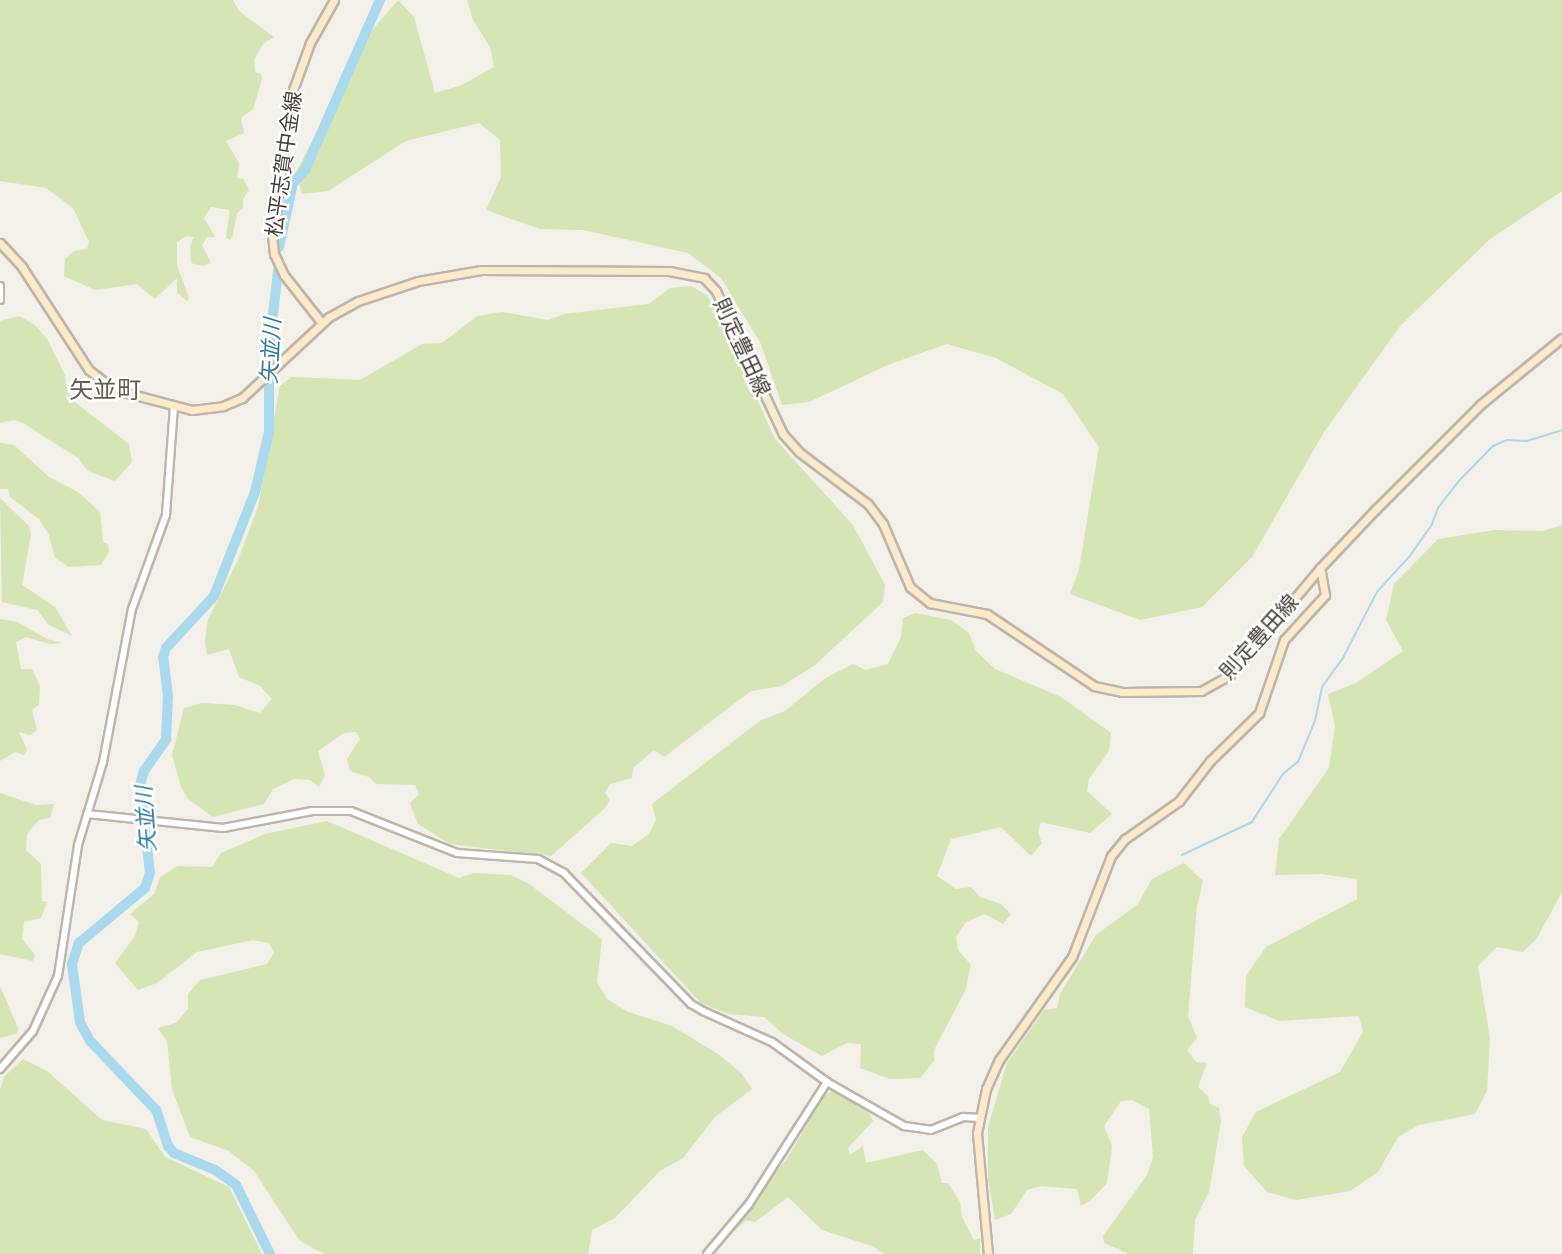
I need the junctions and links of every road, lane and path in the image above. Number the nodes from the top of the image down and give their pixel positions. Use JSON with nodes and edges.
{"nodes":[{"id":1,"x":334,"y":0,"type":"edge"},
{"id":2,"x":0,"y":243,"type":"edge"},
{"id":3,"x":0,"y":286,"type":"edge"},
{"id":4,"x":0,"y":300,"type":"edge"},
{"id":5,"x":321,"y":322,"type":"junction"},
{"id":6,"x":1562,"y":338,"type":"edge"},
{"id":7,"x":174,"y":407,"type":"junction"},
{"id":8,"x":1320,"y":568,"type":"junction"},
{"id":9,"x":87,"y":814,"type":"junction"},
{"id":10,"x":0,"y":1069,"type":"edge"},
{"id":11,"x":827,"y":1082,"type":"junction"},
{"id":12,"x":980,"y":1118,"type":"junction"},
{"id":13,"x":707,"y":1254,"type":"edge"},
{"id":14,"x":988,"y":1254,"type":"edge"}],
"edges":[{"from":1,"to":5,"type":"main road","name":"松平志賀中金線"},
{"from":2,"to":7,"type":"main road","name":"則定豊田線"},
{"from":3,"to":4,"type":"street"},
{"from":5,"to":7,"type":"main road","name":"則定豊田線"},
{"from":5,"to":8,"type":"main road","name":"則定豊田線"},
{"from":6,"to":8,"type":"main road","name":"則定豊田線"},
{"from":7,"to":9,"type":"street"},
{"from":8,"to":12,"type":"main road"},
{"from":9,"to":10,"type":"street"},
{"from":9,"to":11,"type":"street"},
{"from":11,"to":12,"type":"street"},
{"from":11,"to":13,"type":"street"},
{"from":12,"to":14,"type":"main road"}]}
